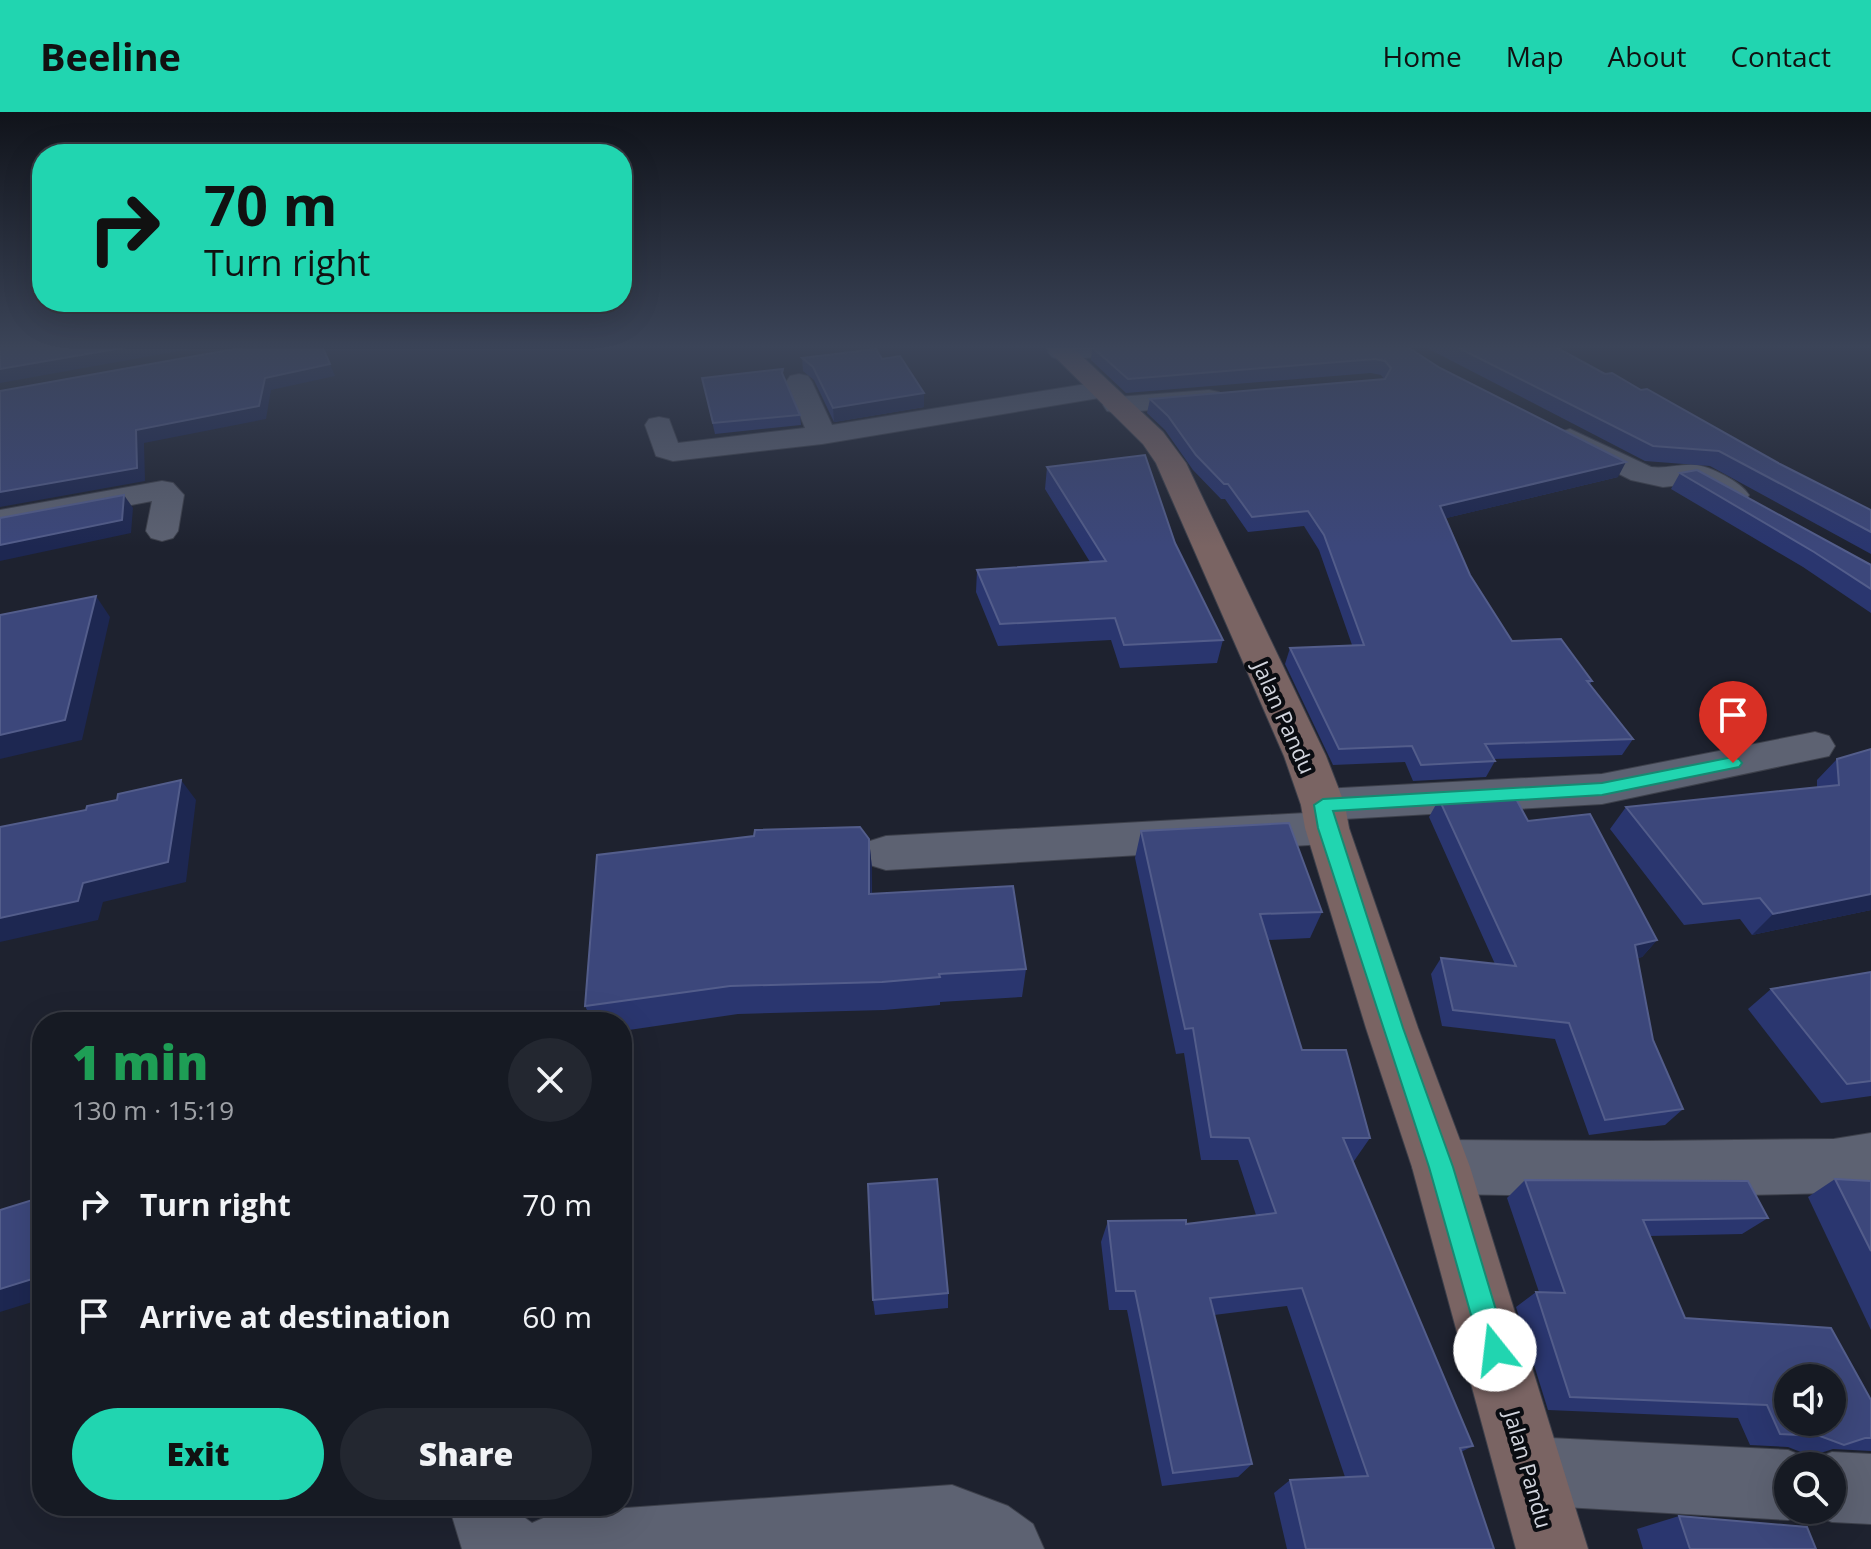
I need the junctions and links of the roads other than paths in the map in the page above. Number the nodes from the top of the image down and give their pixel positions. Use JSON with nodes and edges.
{"nodes":[{"id":1,"x":812,"y":413,"type":"edge"},
{"id":2,"x":992,"y":413,"type":"edge"},
{"id":3,"x":1125,"y":413,"type":"edge"},
{"id":4,"x":659,"y":425,"type":"dead end"},
{"id":5,"x":1550,"y":428,"type":"edge"},
{"id":6,"x":822,"y":435,"type":"junction"},
{"id":7,"x":1763,"y":510,"type":"edge"},
{"id":8,"x":0,"y":520,"type":"edge"},
{"id":9,"x":162,"y":531,"type":"dead end"},
{"id":10,"x":1815,"y":746,"type":"dead end"},
{"id":11,"x":1325,"y":816,"type":"junction"},
{"id":12,"x":886,"y":853,"type":"dead end"},
{"id":13,"x":1871,"y":1160,"type":"edge"},
{"id":14,"x":1441,"y":1167,"type":"junction"},
{"id":15,"x":1530,"y":1471,"type":"junction"},
{"id":16,"x":1774,"y":1484,"type":"edge"},
{"id":17,"x":1846,"y":1488,"type":"edge"},
{"id":18,"x":1871,"y":1489,"type":"edge"},
{"id":19,"x":485,"y":1516,"type":"edge"},
{"id":20,"x":508,"y":1549,"type":"edge"},
{"id":21,"x":555,"y":1549,"type":"edge"},
{"id":22,"x":1008,"y":1549,"type":"edge"},
{"id":23,"x":1552,"y":1549,"type":"edge"}],
"edges":[{"from":1,"to":6,"type":"street"},
{"from":2,"to":6,"type":"street"},
{"from":3,"to":11,"type":"main road","name":"Jalan Pandu"},
{"from":4,"to":6,"type":"street"},
{"from":5,"to":7,"type":"street"},
{"from":8,"to":9,"type":"street"},
{"from":10,"to":11,"type":"street"},
{"from":11,"to":12,"type":"street"},
{"from":11,"to":14,"type":"main road","name":"Jalan Pandu"},
{"from":13,"to":14,"type":"street"},
{"from":14,"to":15,"type":"main road","name":"Jalan Pandu"},
{"from":15,"to":16,"type":"street"},
{"from":15,"to":23,"type":"main road","name":"Jalan Pandu"},
{"from":17,"to":18,"type":"street"},
{"from":19,"to":20,"type":"street"},
{"from":21,"to":22,"type":"street"}]}
